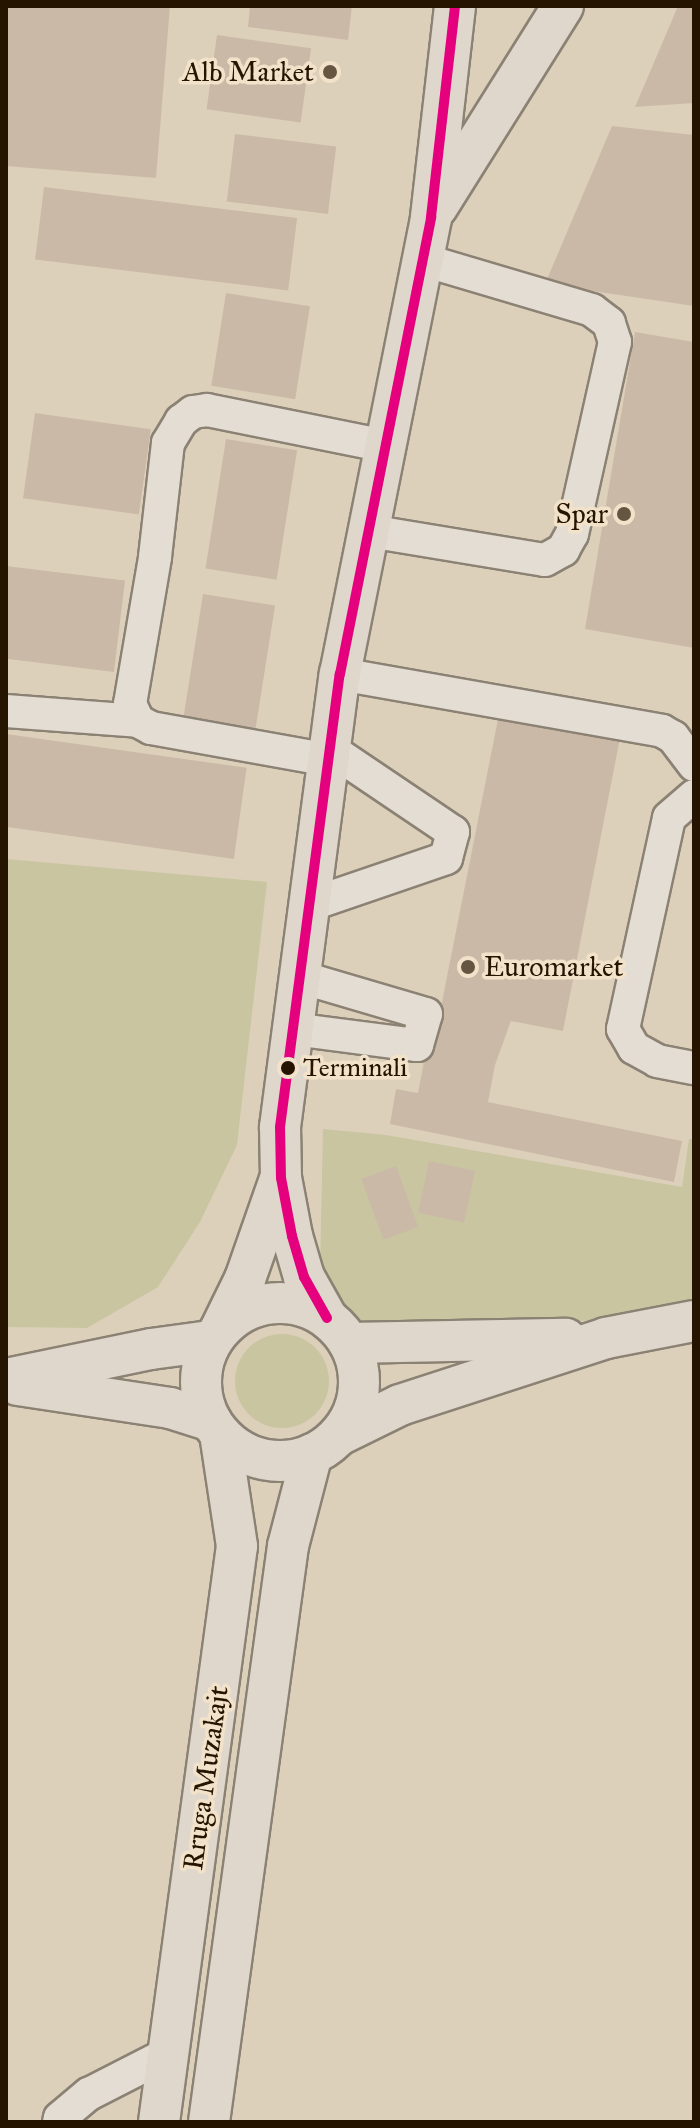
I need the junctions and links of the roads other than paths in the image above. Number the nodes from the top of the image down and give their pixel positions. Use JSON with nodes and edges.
{"nodes":[{"id":1,"x":455,"y":6,"type":"edge"},
{"id":2,"x":563,"y":6,"type":"edge"},
{"id":3,"x":431,"y":217,"type":"junction"},
{"id":4,"x":423,"y":260,"type":"junction"},
{"id":5,"x":385,"y":446,"type":"junction"},
{"id":6,"x":369,"y":531,"type":"junction"},
{"id":7,"x":340,"y":674,"type":"junction"},
{"id":8,"x":6,"y":711,"type":"edge"},
{"id":9,"x":138,"y":721,"type":"junction"},
{"id":10,"x":329,"y":755,"type":"junction"},
{"id":11,"x":694,"y":765,"type":"edge"},
{"id":12,"x":694,"y":796,"type":"edge"},
{"id":13,"x":309,"y":905,"type":"junction"},
{"id":14,"x":300,"y":977,"type":"junction"},
{"id":15,"x":293,"y":1029,"type":"junction"},
{"id":16,"x":694,"y":1068,"type":"edge"},
{"id":17,"x":281,"y":1178,"type":"junction"},
{"id":18,"x":694,"y":1321,"type":"edge"},
{"id":19,"x":338,"y":1330,"type":"junction"},
{"id":20,"x":216,"y":1334,"type":"junction"},
{"id":21,"x":606,"y":1338,"type":"junction"},
{"id":22,"x":6,"y":1381,"type":"edge"},
{"id":23,"x":215,"y":1427,"type":"junction"},
{"id":24,"x":325,"y":1445,"type":"junction"},
{"id":25,"x":169,"y":2053,"type":"junction"},
{"id":26,"x":59,"y":2122,"type":"edge"},
{"id":27,"x":159,"y":2122,"type":"edge"},
{"id":28,"x":209,"y":2122,"type":"edge"}],
"edges":[{"from":1,"to":3,"type":"main road"},
{"from":2,"to":3,"type":"main road"},
{"from":3,"to":4,"type":"main road"},
{"from":4,"to":5,"type":"main road"},
{"from":4,"to":6,"type":"street"},
{"from":5,"to":6,"type":"main road"},
{"from":5,"to":9,"type":"street"},
{"from":6,"to":7,"type":"main road"},
{"from":7,"to":10,"type":"main road"},
{"from":7,"to":11,"type":"street"},
{"from":8,"to":9,"type":"street"},
{"from":9,"to":10,"type":"street"},
{"from":10,"to":13,"type":"main road"},
{"from":10,"to":13,"type":"street"},
{"from":12,"to":16,"type":"street"},
{"from":13,"to":14,"type":"main road"},
{"from":14,"to":15,"type":"main road"},
{"from":14,"to":15,"type":"street"},
{"from":15,"to":17,"type":"main road"},
{"from":17,"to":19,"type":"main road"},
{"from":17,"to":20,"type":"main road"},
{"from":18,"to":21,"type":"main road"},
{"from":19,"to":20,"type":"main road"},
{"from":19,"to":21,"type":"main road"},
{"from":19,"to":24,"type":"main road"},
{"from":20,"to":22,"type":"main road"},
{"from":20,"to":23,"type":"main road"},
{"from":21,"to":24,"type":"main road"},
{"from":22,"to":23,"type":"main road"},
{"from":23,"to":24,"type":"main road"},
{"from":23,"to":25,"type":"main road","name":"Rruga Muzakajt"},
{"from":24,"to":28,"type":"main road","name":"Rruga Muzakajt"},
{"from":25,"to":26,"type":"street"},
{"from":25,"to":27,"type":"main road","name":"Rruga Muzakajt"}]}
